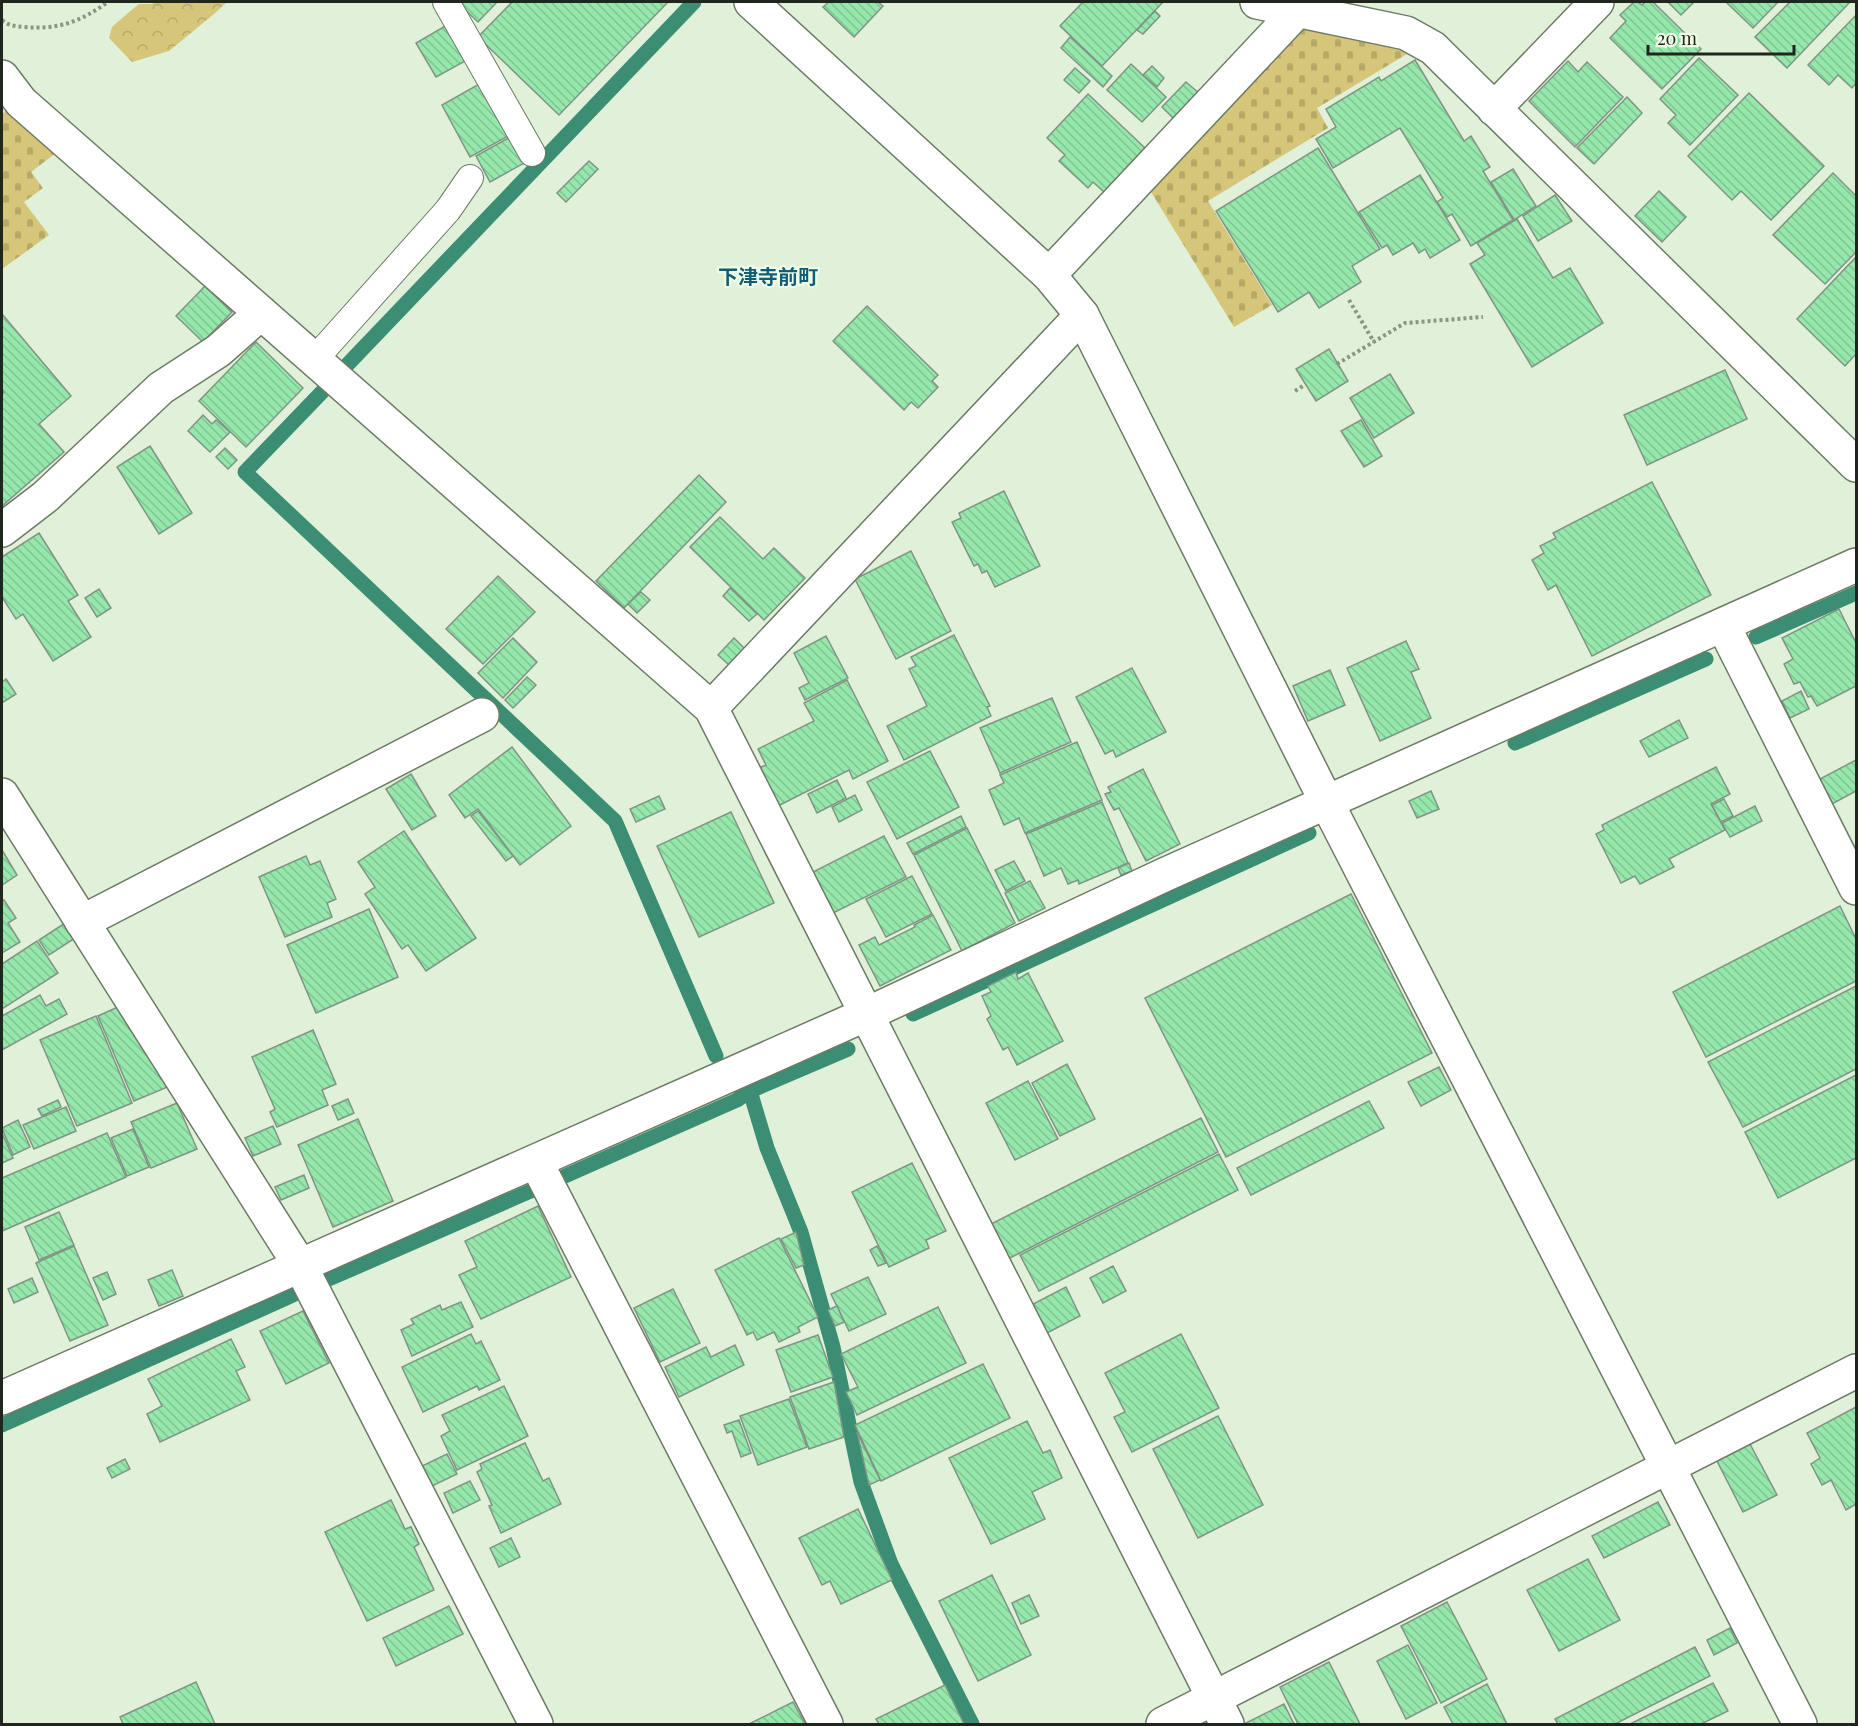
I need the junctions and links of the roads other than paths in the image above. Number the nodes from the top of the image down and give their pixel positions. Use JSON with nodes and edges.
{"nodes":[{"id":1,"x":446,"y":2,"type":"edge"},
{"id":2,"x":751,"y":2,"type":"edge"},
{"id":3,"x":1257,"y":2,"type":"edge"},
{"id":4,"x":1597,"y":2,"type":"edge"},
{"id":5,"x":1298,"y":10,"type":"junction"},
{"id":6,"x":2,"y":77,"type":"edge"},
{"id":7,"x":1494,"y":109,"type":"junction"},
{"id":8,"x":532,"y":153,"type":"dead end"},
{"id":9,"x":470,"y":178,"type":"dead end"},
{"id":10,"x":1049,"y":275,"type":"junction"},
{"id":11,"x":261,"y":313,"type":"junction"},
{"id":12,"x":1082,"y":315,"type":"junction"},
{"id":13,"x":314,"y":360,"type":"junction"},
{"id":14,"x":1857,"y":465,"type":"edge"},
{"id":15,"x":2,"y":530,"type":"edge"},
{"id":16,"x":1857,"y":565,"type":"edge"},
{"id":17,"x":1723,"y":625,"type":"junction"},
{"id":18,"x":711,"y":708,"type":"junction"},
{"id":19,"x":482,"y":715,"type":"dead end"},
{"id":20,"x":2,"y":795,"type":"edge"},
{"id":21,"x":1327,"y":803,"type":"junction"},
{"id":22,"x":1857,"y":888,"type":"edge"},
{"id":23,"x":82,"y":922,"type":"junction"},
{"id":24,"x":867,"y":1014,"type":"junction"},
{"id":25,"x":536,"y":1162,"type":"junction"},
{"id":26,"x":301,"y":1266,"type":"junction"},
{"id":27,"x":1857,"y":1371,"type":"edge"},
{"id":28,"x":2,"y":1398,"type":"edge"},
{"id":29,"x":1668,"y":1467,"type":"junction"},
{"id":30,"x":1220,"y":1712,"type":"edge"},
{"id":31,"x":536,"y":1725,"type":"edge"},
{"id":32,"x":826,"y":1725,"type":"edge"},
{"id":33,"x":1163,"y":1725,"type":"edge"},
{"id":34,"x":1800,"y":1725,"type":"edge"}],
"edges":[{"from":1,"to":8,"type":"lane"},
{"from":2,"to":10,"type":"street"},
{"from":3,"to":5,"type":"street"},
{"from":4,"to":7,"type":"street"},
{"from":5,"to":7,"type":"street"},
{"from":5,"to":10,"type":"street"},
{"from":6,"to":11,"type":"street"},
{"from":7,"to":14,"type":"street"},
{"from":9,"to":13,"type":"lane"},
{"from":10,"to":12,"type":"street"},
{"from":11,"to":13,"type":"street"},
{"from":11,"to":15,"type":"street"},
{"from":12,"to":18,"type":"street"},
{"from":12,"to":21,"type":"street"},
{"from":13,"to":18,"type":"street"},
{"from":16,"to":17,"type":"street"},
{"from":17,"to":21,"type":"street"},
{"from":17,"to":22,"type":"street"},
{"from":18,"to":24,"type":"street"},
{"from":19,"to":23,"type":"street"},
{"from":20,"to":23,"type":"street"},
{"from":21,"to":24,"type":"street"},
{"from":21,"to":29,"type":"street"},
{"from":23,"to":26,"type":"street"},
{"from":24,"to":25,"type":"street"},
{"from":24,"to":30,"type":"street"},
{"from":25,"to":26,"type":"street"},
{"from":25,"to":32,"type":"street"},
{"from":26,"to":28,"type":"street"},
{"from":26,"to":31,"type":"street"},
{"from":27,"to":29,"type":"street"},
{"from":29,"to":30,"type":"street"},
{"from":29,"to":34,"type":"street"},
{"from":30,"to":33,"type":"street"}]}
